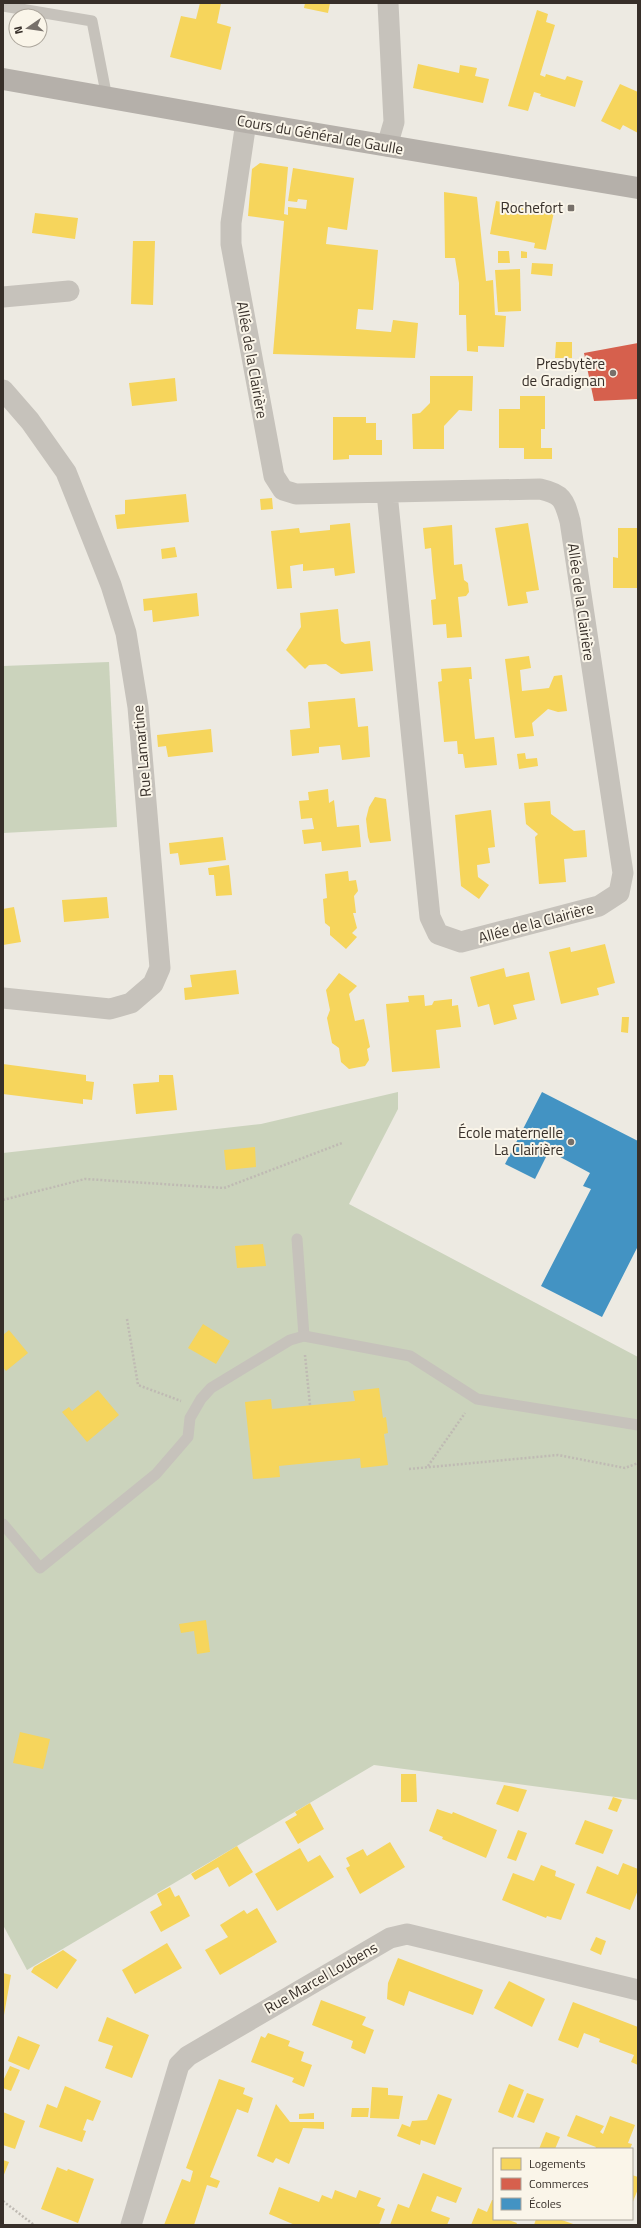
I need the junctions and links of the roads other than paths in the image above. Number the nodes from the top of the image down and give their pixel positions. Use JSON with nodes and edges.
{"nodes":[{"id":1,"x":388,"y":3,"type":"edge"},
{"id":2,"x":3,"y":6,"type":"edge"},
{"id":3,"x":3,"y":79,"type":"edge"},
{"id":4,"x":107,"y":98,"type":"junction"},
{"id":5,"x":246,"y":122,"type":"junction"},
{"id":6,"x":387,"y":146,"type":"junction"},
{"id":7,"x":638,"y":188,"type":"edge"},
{"id":8,"x":69,"y":291,"type":"dead end"},
{"id":9,"x":3,"y":298,"type":"edge"},
{"id":10,"x":3,"y":390,"type":"edge"},
{"id":11,"x":387,"y":493,"type":"junction"},
{"id":12,"x":3,"y":998,"type":"edge"},
{"id":13,"x":297,"y":1239,"type":"dead end"},
{"id":14,"x":304,"y":1336,"type":"junction"},
{"id":15,"x":638,"y":1425,"type":"edge"},
{"id":16,"x":3,"y":1524,"type":"edge"},
{"id":17,"x":638,"y":1990,"type":"edge"},
{"id":18,"x":131,"y":2225,"type":"edge"}],
"edges":[{"from":1,"to":6,"type":"street"},
{"from":2,"to":4,"type":"lane"},
{"from":3,"to":4,"type":"main road","name":"Cours du Général de Gaulle"},
{"from":4,"to":5,"type":"main road","name":"Cours du Général de Gaulle"},
{"from":5,"to":6,"type":"main road","name":"Cours du Général de Gaulle"},
{"from":5,"to":11,"type":"street","name":"Allée de la Clairière"},
{"from":6,"to":7,"type":"main road","name":"Cours du Général de Gaulle"},
{"from":8,"to":9,"type":"street"},
{"from":10,"to":12,"type":"street","name":"Rue Lamartine"},
{"from":11,"to":11,"type":"street","name":"Allée de la Clairière"},
{"from":13,"to":14,"type":"lane"},
{"from":14,"to":15,"type":"lane"},
{"from":14,"to":16,"type":"lane"},
{"from":17,"to":18,"type":"street","name":"Rue Marcel Loubens"}]}
